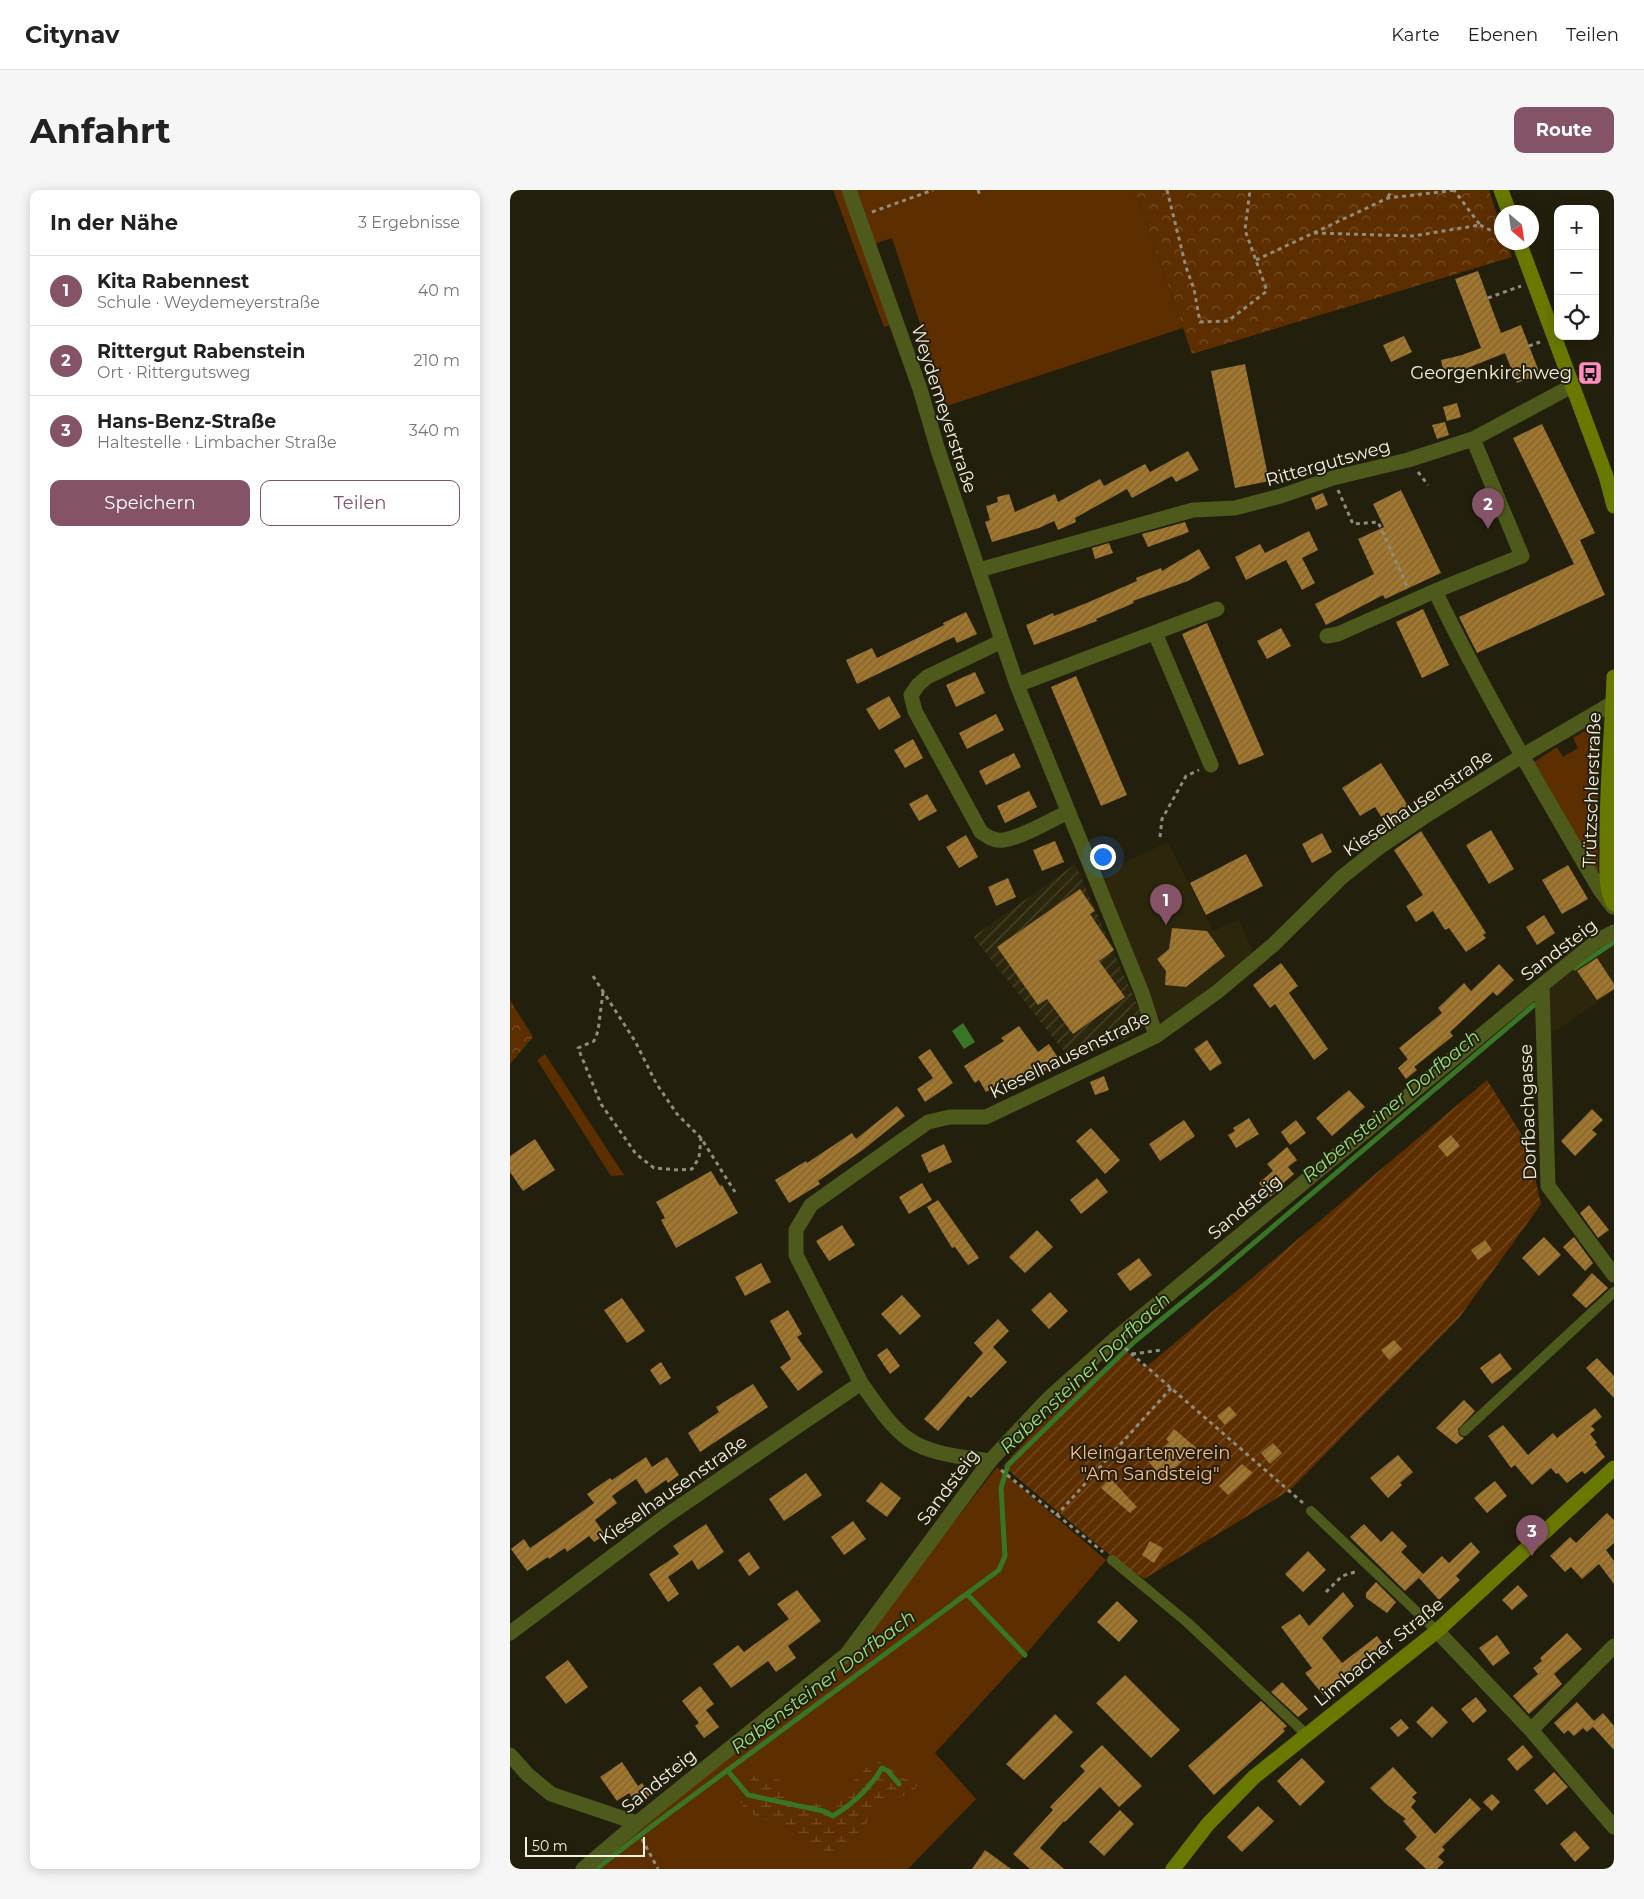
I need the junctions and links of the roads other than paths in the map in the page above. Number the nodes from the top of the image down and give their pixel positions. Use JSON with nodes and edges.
{"nodes":[{"id":1,"x":849,"y":190,"type":"edge"},
{"id":2,"x":1501,"y":190,"type":"edge"},
{"id":3,"x":1506,"y":205,"type":"edge"},
{"id":4,"x":1522,"y":250,"type":"edge"},
{"id":5,"x":1572,"y":386,"type":"junction"},
{"id":6,"x":1473,"y":439,"type":"junction"},
{"id":7,"x":1614,"y":506,"type":"edge"},
{"id":8,"x":979,"y":570,"type":"junction"},
{"id":9,"x":1435,"y":591,"type":"junction"},
{"id":10,"x":1217,"y":609,"type":"dead end"},
{"id":11,"x":1155,"y":633,"type":"junction"},
{"id":12,"x":1327,"y":636,"type":"dead end"},
{"id":13,"x":1002,"y":641,"type":"junction"},
{"id":14,"x":1614,"y":677,"type":"edge"},
{"id":15,"x":1017,"y":685,"type":"junction"},
{"id":16,"x":1613,"y":703,"type":"edge"},
{"id":17,"x":1522,"y":756,"type":"junction"},
{"id":18,"x":1211,"y":765,"type":"road end"},
{"id":19,"x":1068,"y":812,"type":"junction"},
{"id":20,"x":1614,"y":904,"type":"edge"},
{"id":21,"x":1614,"y":909,"type":"edge"},
{"id":22,"x":1614,"y":932,"type":"edge"},
{"id":23,"x":1542,"y":985,"type":"junction"},
{"id":24,"x":1156,"y":1036,"type":"junction"},
{"id":25,"x":1614,"y":1275,"type":"edge"},
{"id":26,"x":1614,"y":1292,"type":"edge"},
{"id":27,"x":861,"y":1383,"type":"junction"},
{"id":28,"x":1464,"y":1431,"type":"dead end"},
{"id":29,"x":993,"y":1464,"type":"junction"},
{"id":30,"x":1614,"y":1468,"type":"edge"},
{"id":31,"x":1311,"y":1511,"type":"road end"},
{"id":32,"x":1112,"y":1560,"type":"road end"},
{"id":33,"x":1437,"y":1631,"type":"junction"},
{"id":34,"x":510,"y":1633,"type":"edge"},
{"id":35,"x":1614,"y":1646,"type":"edge"},
{"id":36,"x":1531,"y":1730,"type":"junction"},
{"id":37,"x":1306,"y":1734,"type":"junction"},
{"id":38,"x":510,"y":1755,"type":"edge"},
{"id":39,"x":637,"y":1823,"type":"junction"},
{"id":40,"x":1614,"y":1827,"type":"edge"},
{"id":41,"x":583,"y":1869,"type":"edge"},
{"id":42,"x":1173,"y":1869,"type":"edge"}],
"edges":[{"from":1,"to":8,"type":"street","name":"Weydemeyerstraße"},
{"from":2,"to":3,"type":"street"},
{"from":4,"to":5,"type":"street"},
{"from":5,"to":6,"type":"street","name":"Rittergutsweg"},
{"from":5,"to":7,"type":"street"},
{"from":6,"to":8,"type":"street","name":"Rittergutsweg"},
{"from":6,"to":9,"type":"street"},
{"from":8,"to":13,"type":"street","name":"Weydemeyerstraße"},
{"from":9,"to":12,"type":"street"},
{"from":9,"to":17,"type":"street"},
{"from":10,"to":11,"type":"street"},
{"from":11,"to":15,"type":"street"},
{"from":11,"to":18,"type":"street"},
{"from":13,"to":15,"type":"street","name":"Weydemeyerstraße"},
{"from":13,"to":19,"type":"street"},
{"from":14,"to":16,"type":"street","name":"Trützschlerstraße"},
{"from":15,"to":19,"type":"street","name":"Weydemeyerstraße"},
{"from":16,"to":17,"type":"street","name":"Kieselhausenstraße"},
{"from":16,"to":20,"type":"street","name":"Trützschlerstraße"},
{"from":17,"to":21,"type":"street"},
{"from":17,"to":24,"type":"street","name":"Kieselhausenstraße"},
{"from":19,"to":24,"type":"street","name":"Weydemeyerstraße"},
{"from":22,"to":23,"type":"street","name":"Sandsteig"},
{"from":23,"to":25,"type":"street","name":"Dorfbachgasse"},
{"from":23,"to":29,"type":"street","name":"Sandsteig"},
{"from":24,"to":27,"type":"street","name":"Kieselhausenstraße"},
{"from":26,"to":28,"type":"lane"},
{"from":27,"to":29,"type":"street","name":"Kieselhausenstraße"},
{"from":27,"to":34,"type":"street","name":"Kieselhausenstraße"},
{"from":29,"to":39,"type":"street","name":"Sandsteig"},
{"from":30,"to":33,"type":"street","name":"Limbacher Straße"},
{"from":31,"to":33,"type":"lane"},
{"from":32,"to":37,"type":"lane"},
{"from":33,"to":36,"type":"street"},
{"from":33,"to":37,"type":"street","name":"Limbacher Straße"},
{"from":35,"to":36,"type":"street"},
{"from":36,"to":40,"type":"street"},
{"from":37,"to":42,"type":"street","name":"Limbacher Straße"},
{"from":38,"to":39,"type":"street"},
{"from":39,"to":41,"type":"street","name":"Sandsteig"}]}
